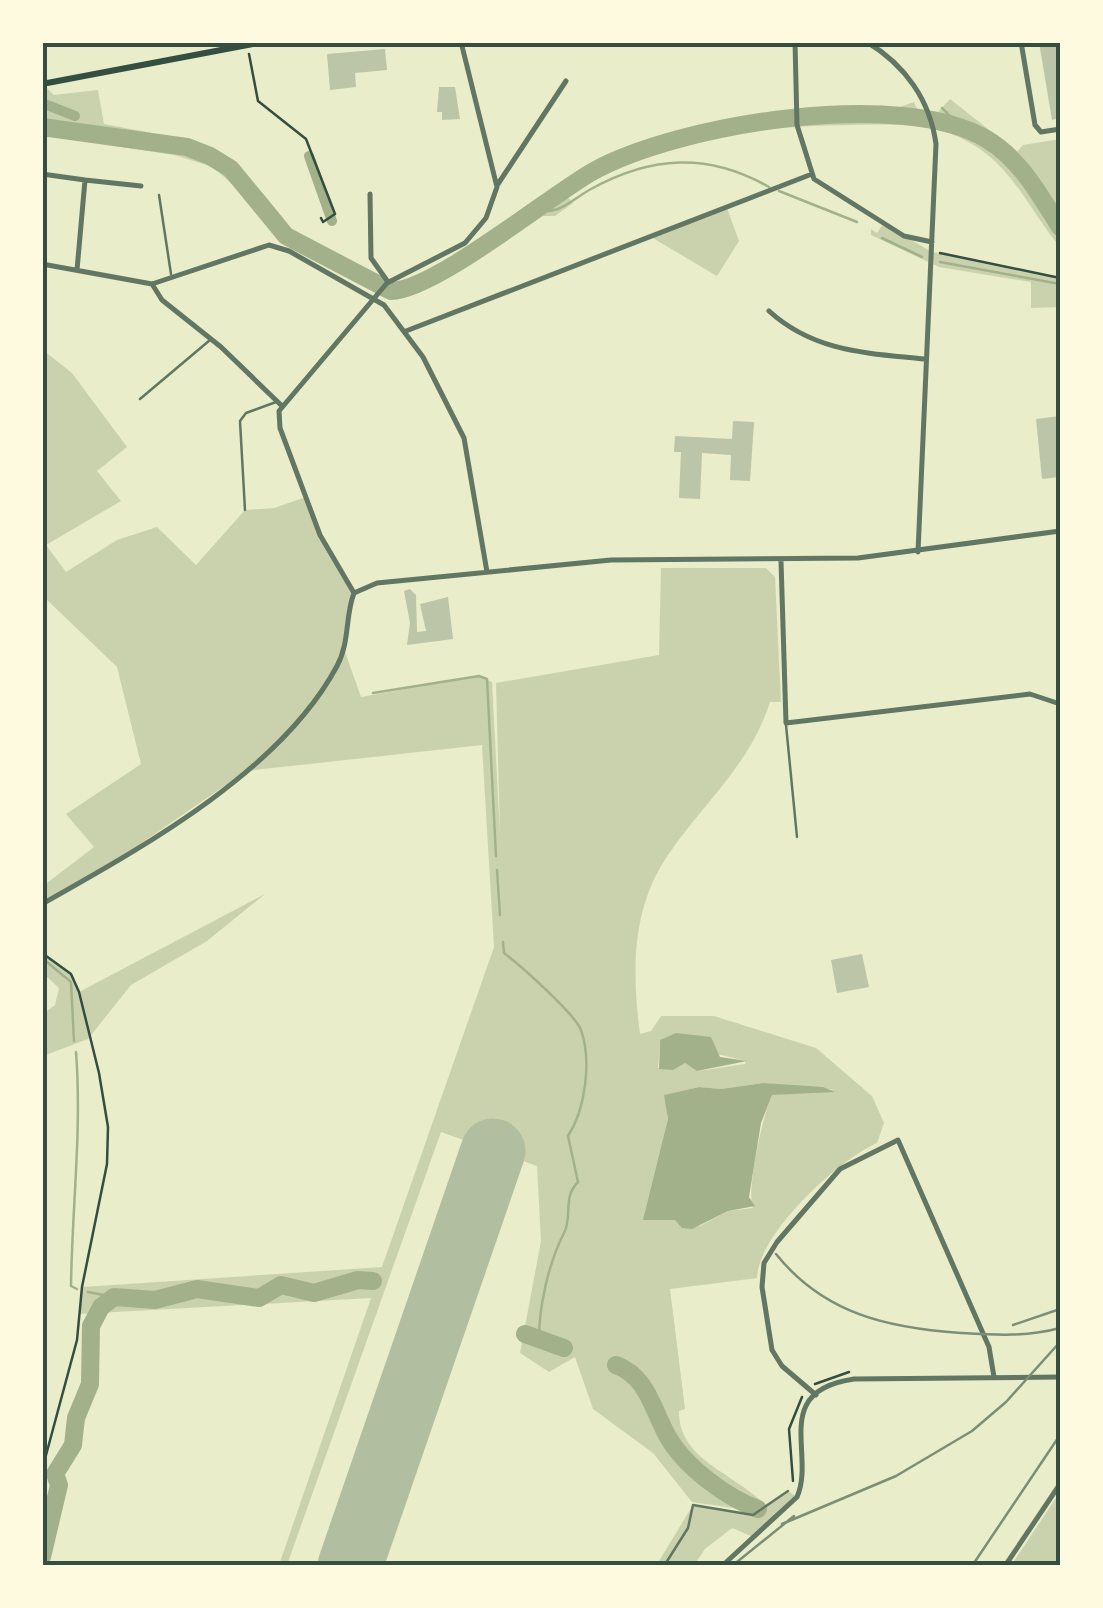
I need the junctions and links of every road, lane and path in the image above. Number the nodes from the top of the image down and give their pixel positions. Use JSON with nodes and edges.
{"nodes":[{"id":1,"x":262,"y":42,"type":"edge"},
{"id":2,"x":461,"y":42,"type":"edge"},
{"id":3,"x":794,"y":42,"type":"edge"},
{"id":4,"x":867,"y":42,"type":"edge"},
{"id":5,"x":1021,"y":42,"type":"edge"},
{"id":6,"x":241,"y":45,"type":"edge"},
{"id":7,"x":249,"y":52,"type":"dead end"},
{"id":8,"x":566,"y":80,"type":"dead end"},
{"id":9,"x":42,"y":84,"type":"edge"},
{"id":10,"x":1060,"y":129,"type":"edge"},
{"id":11,"x":42,"y":174,"type":"edge"},
{"id":12,"x":812,"y":174,"type":"junction"},
{"id":13,"x":85,"y":180,"type":"junction"},
{"id":14,"x":141,"y":186,"type":"dead end"},
{"id":15,"x":497,"y":187,"type":"junction"},
{"id":16,"x":160,"y":194,"type":"dead end"},
{"id":17,"x":370,"y":194,"type":"dead end"},
{"id":18,"x":321,"y":218,"type":"dead end"},
{"id":19,"x":932,"y":242,"type":"junction"},
{"id":20,"x":938,"y":253,"type":"dead end"},
{"id":21,"x":42,"y":264,"type":"edge"},
{"id":22,"x":78,"y":270,"type":"junction"},
{"id":23,"x":172,"y":276,"type":"junction"},
{"id":24,"x":1060,"y":278,"type":"edge"},
{"id":25,"x":152,"y":284,"type":"junction"},
{"id":26,"x":387,"y":284,"type":"junction"},
{"id":27,"x":378,"y":296,"type":"junction"},
{"id":28,"x":769,"y":311,"type":"dead end"},
{"id":29,"x":406,"y":331,"type":"junction"},
{"id":30,"x":211,"y":338,"type":"junction"},
{"id":31,"x":924,"y":359,"type":"junction"},
{"id":32,"x":140,"y":399,"type":"dead end"},
{"id":33,"x":279,"y":403,"type":"junction"},
{"id":34,"x":244,"y":510,"type":"dead end"},
{"id":35,"x":1060,"y":531,"type":"edge"},
{"id":36,"x":918,"y":552,"type":"junction"},
{"id":37,"x":780,"y":561,"type":"junction"},
{"id":38,"x":487,"y":572,"type":"junction"},
{"id":39,"x":354,"y":592,"type":"junction"},
{"id":40,"x":1060,"y":704,"type":"edge"},
{"id":41,"x":786,"y":724,"type":"junction"},
{"id":42,"x":798,"y":837,"type":"dead end"},
{"id":43,"x":42,"y":904,"type":"edge"},
{"id":44,"x":42,"y":953,"type":"edge"},
{"id":45,"x":865,"y":1372,"type":"dead end"},
{"id":46,"x":994,"y":1377,"type":"junction"},
{"id":47,"x":1060,"y":1377,"type":"edge"},
{"id":48,"x":809,"y":1390,"type":"junction"},
{"id":49,"x":816,"y":1396,"type":"junction"},
{"id":50,"x":42,"y":1470,"type":"edge"},
{"id":51,"x":1060,"y":1484,"type":"edge"},
{"id":52,"x":788,"y":1491,"type":"joint"},
{"id":53,"x":664,"y":1566,"type":"edge"},
{"id":54,"x":722,"y":1566,"type":"edge"},
{"id":55,"x":1005,"y":1566,"type":"edge"}],
"edges":[{"from":1,"to":6,"type":"main road"},
{"from":2,"to":15,"type":"street"},
{"from":3,"to":12,"type":"street"},
{"from":4,"to":19,"type":"street"},
{"from":5,"to":10,"type":"street"},
{"from":6,"to":9,"type":"main road"},
{"from":7,"to":18,"type":"path"},
{"from":8,"to":15,"type":"street"},
{"from":11,"to":13,"type":"street"},
{"from":12,"to":19,"type":"street"},
{"from":12,"to":29,"type":"street"},
{"from":13,"to":14,"type":"street"},
{"from":13,"to":22,"type":"street"},
{"from":15,"to":26,"type":"street"},
{"from":16,"to":23,"type":"lane"},
{"from":17,"to":26,"type":"street"},
{"from":19,"to":31,"type":"street"},
{"from":20,"to":24,"type":"path"},
{"from":21,"to":22,"type":"street"},
{"from":22,"to":25,"type":"street"},
{"from":23,"to":25,"type":"street"},
{"from":23,"to":27,"type":"street"},
{"from":25,"to":30,"type":"street"},
{"from":26,"to":27,"type":"street"},
{"from":27,"to":29,"type":"street"},
{"from":27,"to":33,"type":"street"},
{"from":28,"to":31,"type":"street"},
{"from":29,"to":38,"type":"street"},
{"from":30,"to":32,"type":"lane"},
{"from":30,"to":33,"type":"street"},
{"from":31,"to":36,"type":"street"},
{"from":33,"to":34,"type":"lane"},
{"from":33,"to":39,"type":"street"},
{"from":35,"to":36,"type":"street"},
{"from":36,"to":37,"type":"street"},
{"from":37,"to":38,"type":"street"},
{"from":37,"to":41,"type":"street"},
{"from":38,"to":39,"type":"street"},
{"from":39,"to":43,"type":"street"},
{"from":40,"to":41,"type":"street"},
{"from":41,"to":42,"type":"lane"},
{"from":44,"to":50,"type":"path"},
{"from":45,"to":48,"type":"path"},
{"from":46,"to":47,"type":"street"},
{"from":46,"to":48,"type":"street"},
{"from":46,"to":49,"type":"street"},
{"from":48,"to":49,"type":"street"},
{"from":48,"to":52,"type":"path"},
{"from":49,"to":54,"type":"street"},
{"from":51,"to":55,"type":"street"},
{"from":52,"to":53,"type":"lane"}]}
